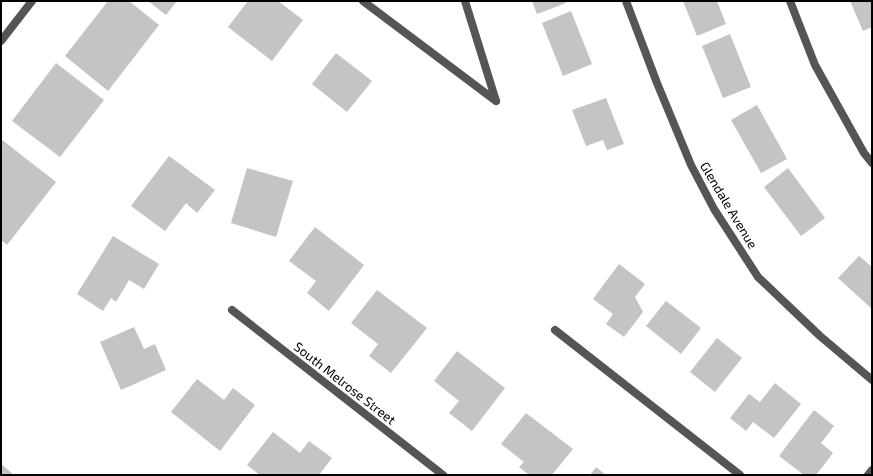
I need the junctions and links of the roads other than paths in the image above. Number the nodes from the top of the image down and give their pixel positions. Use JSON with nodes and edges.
{"nodes":[{"id":1,"x":32,"y":1,"type":"edge"},
{"id":2,"x":363,"y":1,"type":"edge"},
{"id":3,"x":465,"y":1,"type":"edge"},
{"id":4,"x":626,"y":1,"type":"edge"},
{"id":5,"x":790,"y":1,"type":"edge"},
{"id":6,"x":1,"y":41,"type":"edge"},
{"id":7,"x":872,"y":163,"type":"edge"},
{"id":8,"x":232,"y":310,"type":"dead end"},
{"id":9,"x":555,"y":330,"type":"dead end"},
{"id":10,"x":872,"y":380,"type":"edge"},
{"id":11,"x":872,"y":470,"type":"edge"},
{"id":12,"x":443,"y":475,"type":"edge"},
{"id":13,"x":740,"y":475,"type":"edge"},
{"id":14,"x":868,"y":475,"type":"edge"}],
"edges":[{"from":1,"to":6,"type":"street"},
{"from":2,"to":3,"type":"street"},
{"from":4,"to":10,"type":"street","name":"Glendale Avenue"},
{"from":5,"to":7,"type":"street"},
{"from":8,"to":12,"type":"street","name":"South Melrose Street"},
{"from":9,"to":13,"type":"street"},
{"from":11,"to":14,"type":"street"}]}
